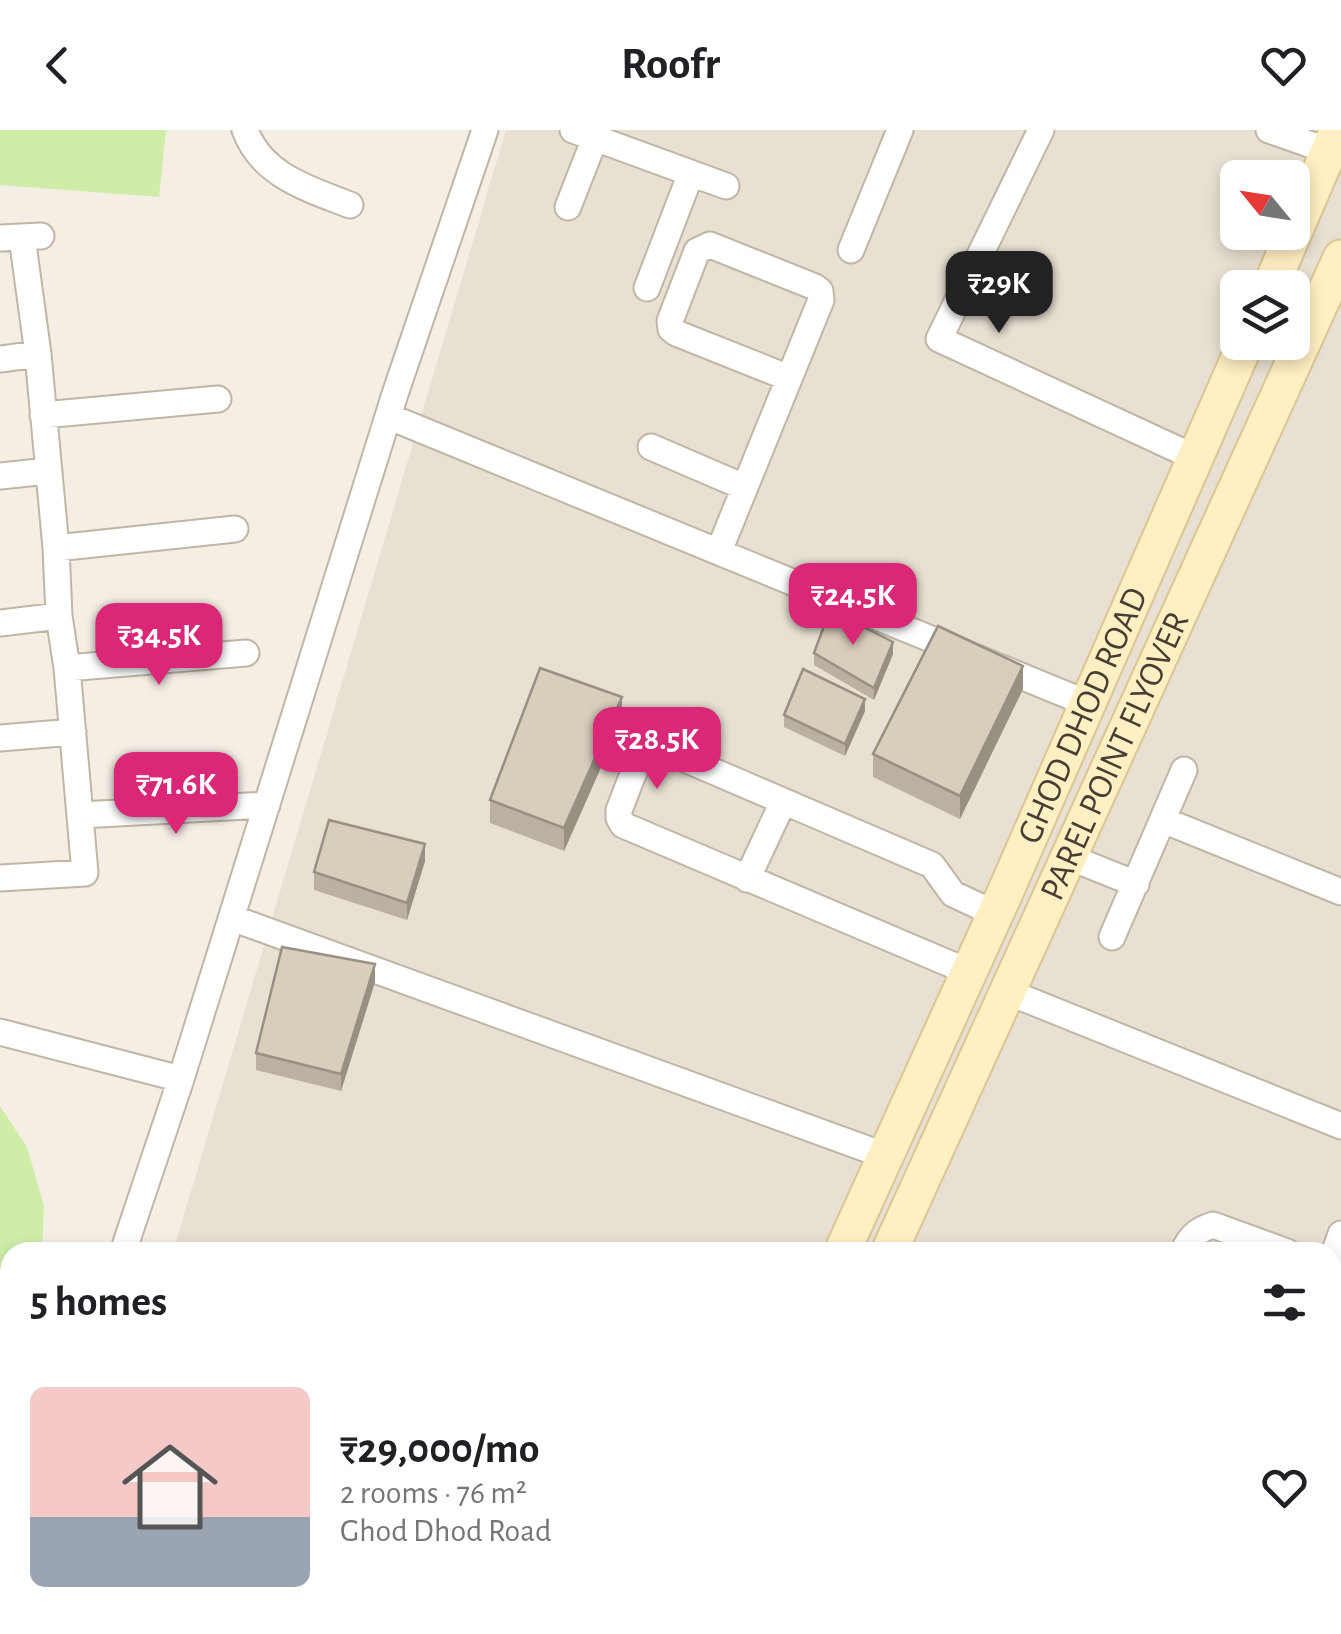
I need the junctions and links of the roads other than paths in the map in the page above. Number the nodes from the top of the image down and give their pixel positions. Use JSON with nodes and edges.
{"nodes":[{"id":1,"x":245,"y":130,"type":"edge"},
{"id":2,"x":485,"y":130,"type":"edge"},
{"id":3,"x":900,"y":130,"type":"edge"},
{"id":4,"x":1040,"y":130,"type":"edge"},
{"id":5,"x":1269,"y":130,"type":"edge"},
{"id":6,"x":584,"y":134,"type":"edge"},
{"id":7,"x":1333,"y":140,"type":"edge"},
{"id":8,"x":691,"y":173,"type":"junction"},
{"id":9,"x":726,"y":186,"type":"dead end"},
{"id":10,"x":350,"y":205,"type":"dead end"},
{"id":11,"x":568,"y":207,"type":"dead end"},
{"id":12,"x":21,"y":237,"type":"edge"},
{"id":13,"x":850,"y":250,"type":"dead end"},
{"id":14,"x":1341,"y":258,"type":"edge"},
{"id":15,"x":1278,"y":270,"type":"edge"},
{"id":16,"x":647,"y":288,"type":"dead end"},
{"id":17,"x":38,"y":354,"type":"junction"},
{"id":18,"x":0,"y":358,"type":"edge"},
{"id":19,"x":1238,"y":360,"type":"edge"},
{"id":20,"x":788,"y":378,"type":"junction"},
{"id":21,"x":218,"y":399,"type":"dead end"},
{"id":22,"x":43,"y":415,"type":"junction"},
{"id":23,"x":390,"y":417,"type":"junction"},
{"id":24,"x":651,"y":447,"type":"dead end"},
{"id":25,"x":1196,"y":458,"type":"junction"},
{"id":26,"x":48,"y":471,"type":"junction"},
{"id":27,"x":0,"y":476,"type":"edge"},
{"id":28,"x":744,"y":488,"type":"junction"},
{"id":29,"x":235,"y":529,"type":"dead end"},
{"id":30,"x":56,"y":548,"type":"junction"},
{"id":31,"x":719,"y":551,"type":"junction"},
{"id":32,"x":59,"y":616,"type":"junction"},
{"id":33,"x":0,"y":622,"type":"edge"},
{"id":34,"x":246,"y":653,"type":"dead end"},
{"id":35,"x":66,"y":668,"type":"junction"},
{"id":36,"x":1089,"y":704,"type":"junction"},
{"id":37,"x":73,"y":732,"type":"junction"},
{"id":38,"x":0,"y":738,"type":"edge"},
{"id":39,"x":1184,"y":770,"type":"dead end"},
{"id":40,"x":783,"y":802,"type":"junction"},
{"id":41,"x":267,"y":805,"type":"junction"},
{"id":42,"x":81,"y":815,"type":"junction"},
{"id":43,"x":1162,"y":820,"type":"junction"},
{"id":44,"x":1069,"y":857,"type":"junction"},
{"id":45,"x":0,"y":878,"type":"edge"},
{"id":46,"x":747,"y":879,"type":"junction"},
{"id":47,"x":1136,"y":884,"type":"junction"},
{"id":48,"x":1341,"y":892,"type":"edge"},
{"id":49,"x":996,"y":914,"type":"junction"},
{"id":50,"x":232,"y":918,"type":"junction"},
{"id":51,"x":1112,"y":937,"type":"dead end"},
{"id":52,"x":970,"y":972,"type":"junction"},
{"id":53,"x":1008,"y":992,"type":"junction"},
{"id":54,"x":0,"y":1032,"type":"edge"},
{"id":55,"x":182,"y":1078,"type":"junction"},
{"id":56,"x":1341,"y":1126,"type":"edge"},
{"id":57,"x":886,"y":1156,"type":"junction"},
{"id":58,"x":126,"y":1242,"type":"edge"},
{"id":59,"x":847,"y":1242,"type":"edge"},
{"id":60,"x":894,"y":1242,"type":"edge"},
{"id":61,"x":1187,"y":1242,"type":"edge"},
{"id":62,"x":1260,"y":1242,"type":"edge"}],
"edges":[{"from":1,"to":10,"type":"street"},
{"from":2,"to":23,"type":"street"},
{"from":3,"to":13,"type":"street"},
{"from":4,"to":25,"type":"street"},
{"from":5,"to":7,"type":"street"},
{"from":6,"to":8,"type":"street"},
{"from":6,"to":11,"type":"street"},
{"from":7,"to":15,"type":"main road"},
{"from":8,"to":9,"type":"street"},
{"from":8,"to":16,"type":"street"},
{"from":12,"to":17,"type":"street"},
{"from":14,"to":44,"type":"main road","name":"PAREL POINT FLYOVER"},
{"from":17,"to":18,"type":"street"},
{"from":17,"to":22,"type":"street"},
{"from":19,"to":25,"type":"main road","name":"GHOD DHOD ROAD"},
{"from":20,"to":20,"type":"street"},
{"from":20,"to":28,"type":"street"},
{"from":21,"to":22,"type":"street"},
{"from":22,"to":26,"type":"street"},
{"from":23,"to":31,"type":"street"},
{"from":23,"to":41,"type":"street"},
{"from":24,"to":28,"type":"street"},
{"from":25,"to":36,"type":"main road","name":"GHOD DHOD ROAD"},
{"from":26,"to":27,"type":"street"},
{"from":26,"to":30,"type":"street"},
{"from":28,"to":31,"type":"street"},
{"from":29,"to":30,"type":"street"},
{"from":30,"to":32,"type":"street"},
{"from":31,"to":36,"type":"street"},
{"from":32,"to":33,"type":"street"},
{"from":32,"to":35,"type":"street"},
{"from":34,"to":35,"type":"street"},
{"from":35,"to":37,"type":"street"},
{"from":36,"to":49,"type":"main road","name":"GHOD DHOD ROAD"},
{"from":37,"to":38,"type":"street"},
{"from":37,"to":42,"type":"street"},
{"from":39,"to":43,"type":"street"},
{"from":40,"to":46,"type":"street"},
{"from":40,"to":46,"type":"street"},
{"from":40,"to":49,"type":"street"},
{"from":41,"to":42,"type":"street"},
{"from":41,"to":50,"type":"street"},
{"from":42,"to":45,"type":"street"},
{"from":43,"to":47,"type":"street"},
{"from":43,"to":48,"type":"street"},
{"from":44,"to":47,"type":"street"},
{"from":44,"to":53,"type":"main road","name":"PAREL POINT FLYOVER"},
{"from":46,"to":52,"type":"street"},
{"from":47,"to":51,"type":"street"},
{"from":49,"to":52,"type":"main road","name":"GHOD DHOD ROAD"},
{"from":50,"to":55,"type":"street"},
{"from":50,"to":57,"type":"street"},
{"from":52,"to":57,"type":"main road","name":"GHOD DHOD ROAD"},
{"from":53,"to":56,"type":"street"},
{"from":53,"to":60,"type":"main road","name":"PAREL POINT FLYOVER"},
{"from":54,"to":55,"type":"street"},
{"from":55,"to":58,"type":"street"},
{"from":57,"to":59,"type":"main road","name":"GHOD DHOD ROAD"},
{"from":61,"to":62,"type":"street"}]}
